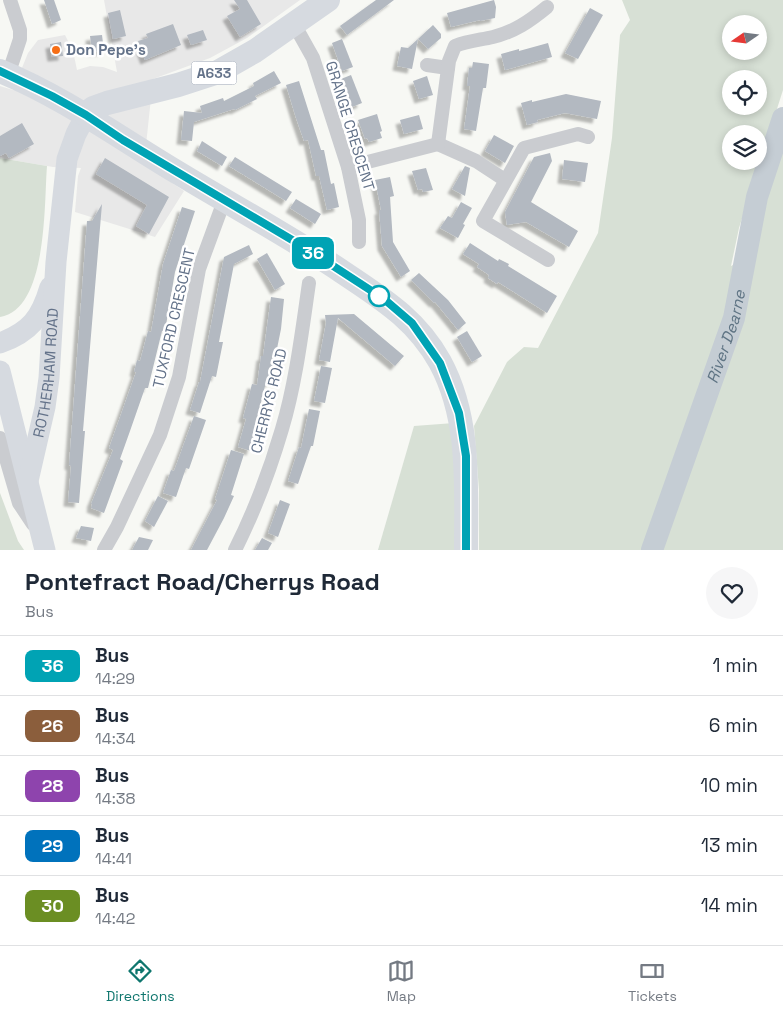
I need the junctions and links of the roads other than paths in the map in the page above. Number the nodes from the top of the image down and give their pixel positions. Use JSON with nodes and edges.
{"nodes":[{"id":1,"x":10,"y":0,"type":"edge"},
{"id":2,"x":328,"y":0,"type":"edge"},
{"id":3,"x":547,"y":7,"type":"dead end"},
{"id":4,"x":294,"y":24,"type":"junction"},
{"id":5,"x":427,"y":65,"type":"dead end"},
{"id":6,"x":448,"y":68,"type":"junction"},
{"id":7,"x":4,"y":73,"type":"edge"},
{"id":8,"x":86,"y":115,"type":"junction"},
{"id":9,"x":588,"y":137,"type":"dead end"},
{"id":10,"x":438,"y":144,"type":"junction"},
{"id":11,"x":348,"y":167,"type":"junction"},
{"id":12,"x":505,"y":180,"type":"junction"},
{"id":13,"x":224,"y":200,"type":"junction"},
{"id":14,"x":359,"y":242,"type":"dead end"},
{"id":15,"x":548,"y":260,"type":"dead end"},
{"id":16,"x":56,"y":262,"type":"junction"},
{"id":17,"x":308,"y":282,"type":"dead end"},
{"id":18,"x":0,"y":343,"type":"edge"},
{"id":19,"x":0,"y":371,"type":"edge"},
{"id":20,"x":0,"y":438,"type":"edge"},
{"id":21,"x":28,"y":481,"type":"junction"},
{"id":22,"x":43,"y":544,"type":"edge"},
{"id":23,"x":104,"y":550,"type":"edge"},
{"id":24,"x":235,"y":550,"type":"edge"},
{"id":25,"x":466,"y":550,"type":"edge"}],
"edges":[{"from":1,"to":7,"type":"street"},
{"from":2,"to":4,"type":"highway","number":"A633"},
{"from":3,"to":6,"type":"street"},
{"from":4,"to":8,"type":"highway","number":"A633"},
{"from":4,"to":11,"type":"street","name":"GRANGE CRESCENT"},
{"from":5,"to":6,"type":"street"},
{"from":6,"to":10,"type":"street"},
{"from":7,"to":8,"type":"highway"},
{"from":8,"to":13,"type":"highway"},
{"from":8,"to":16,"type":"main road","name":"ROTHERHAM ROAD"},
{"from":9,"to":12,"type":"street"},
{"from":10,"to":11,"type":"street"},
{"from":10,"to":12,"type":"street"},
{"from":11,"to":14,"type":"street","name":"GRANGE CRESCENT"},
{"from":12,"to":15,"type":"street"},
{"from":13,"to":23,"type":"street","name":"TUXFORD CRESCENT"},
{"from":13,"to":25,"type":"highway"},
{"from":16,"to":18,"type":"main road","name":"ROTHERHAM ROAD"},
{"from":16,"to":21,"type":"main road","name":"ROTHERHAM ROAD"},
{"from":17,"to":24,"type":"street","name":"CHERRYS ROAD"},
{"from":19,"to":21,"type":"main road","name":"ROTHERHAM ROAD"},
{"from":20,"to":22,"type":"street"},
{"from":21,"to":22,"type":"main road","name":"ROTHERHAM ROAD"}]}
